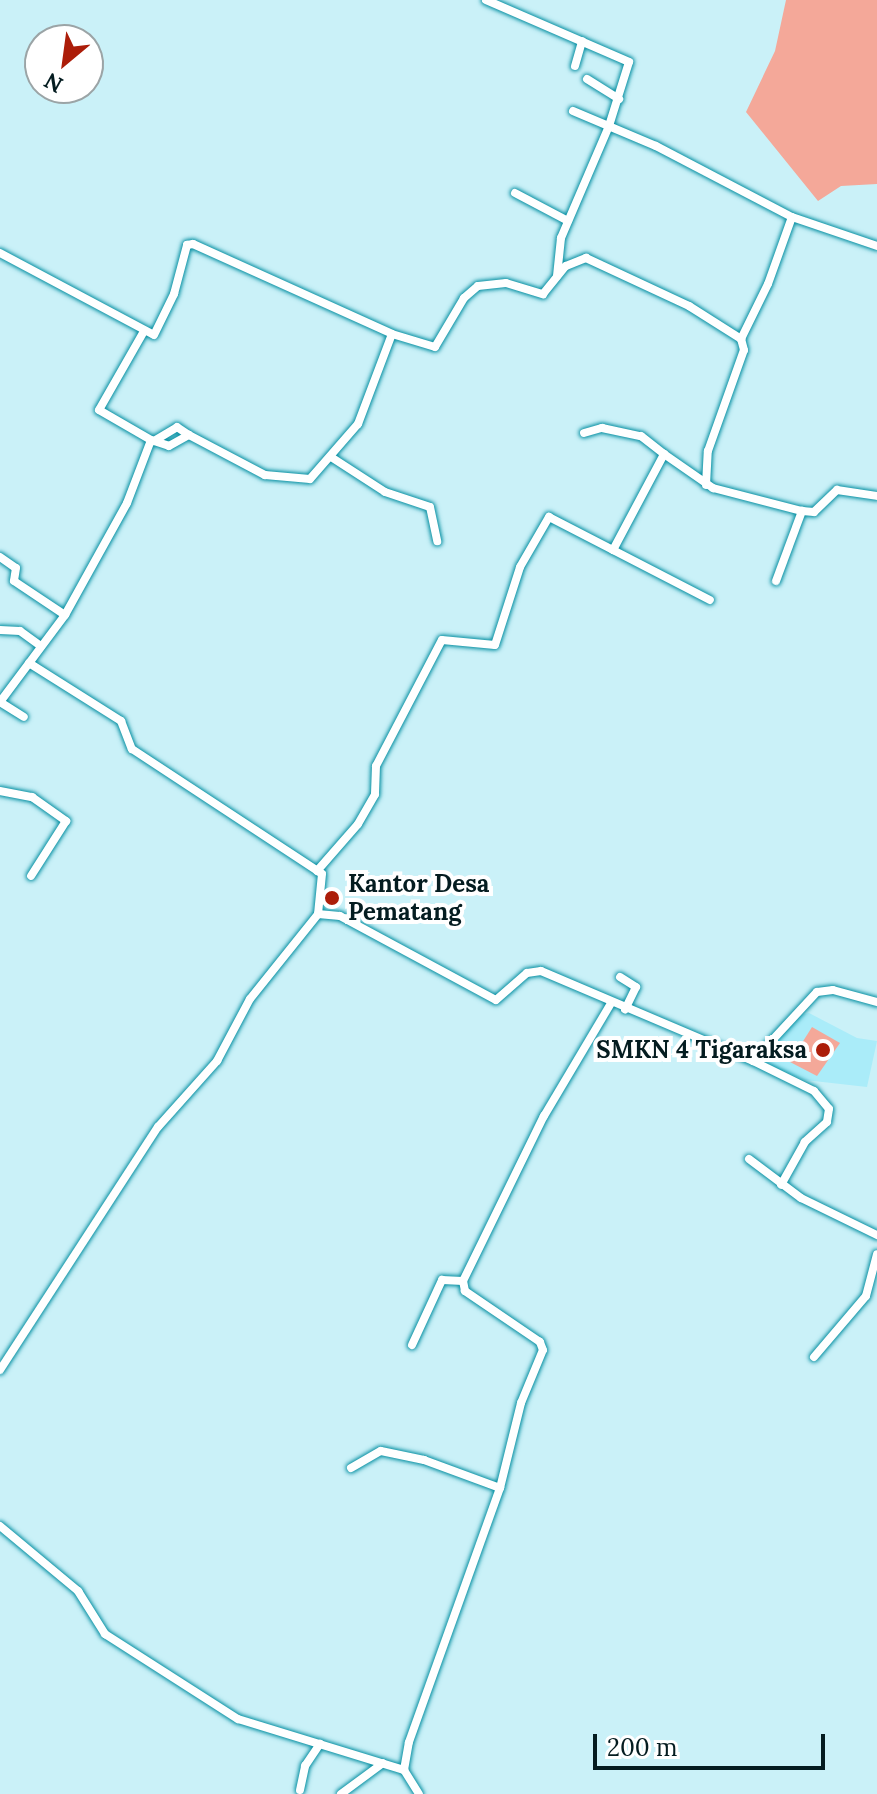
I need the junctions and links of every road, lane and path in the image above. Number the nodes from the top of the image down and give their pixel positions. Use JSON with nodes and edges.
{"nodes":[{"id":1,"x":486,"y":0,"type":"edge"},
{"id":2,"x":582,"y":41,"type":"junction"},
{"id":3,"x":575,"y":66,"type":"dead end"},
{"id":4,"x":587,"y":79,"type":"dead end"},
{"id":5,"x":619,"y":99,"type":"junction"},
{"id":6,"x":573,"y":111,"type":"dead end"},
{"id":7,"x":609,"y":126,"type":"junction"},
{"id":8,"x":515,"y":193,"type":"dead end"},
{"id":9,"x":792,"y":217,"type":"junction"},
{"id":10,"x":568,"y":221,"type":"junction"},
{"id":11,"x":877,"y":246,"type":"edge"},
{"id":12,"x":0,"y":253,"type":"edge"},
{"id":13,"x":557,"y":277,"type":"junction"},
{"id":14,"x":143,"y":333,"type":"junction"},
{"id":15,"x":392,"y":334,"type":"junction"},
{"id":16,"x":741,"y":339,"type":"junction"},
{"id":17,"x":584,"y":433,"type":"dead end"},
{"id":18,"x":189,"y":435,"type":"junction"},
{"id":19,"x":153,"y":440,"type":"junction"},
{"id":20,"x":664,"y":454,"type":"junction"},
{"id":21,"x":331,"y":457,"type":"junction"},
{"id":22,"x":706,"y":485,"type":"junction"},
{"id":23,"x":877,"y":496,"type":"edge"},
{"id":24,"x":802,"y":511,"type":"junction"},
{"id":25,"x":437,"y":541,"type":"dead end"},
{"id":26,"x":613,"y":550,"type":"junction"},
{"id":27,"x":0,"y":557,"type":"edge"},
{"id":28,"x":776,"y":581,"type":"dead end"},
{"id":29,"x":710,"y":600,"type":"dead end"},
{"id":30,"x":65,"y":615,"type":"junction"},
{"id":31,"x":0,"y":630,"type":"edge"},
{"id":32,"x":41,"y":646,"type":"junction"},
{"id":33,"x":29,"y":663,"type":"junction"},
{"id":34,"x":0,"y":702,"type":"edge"},
{"id":35,"x":24,"y":717,"type":"dead end"},
{"id":36,"x":0,"y":791,"type":"edge"},
{"id":37,"x":317,"y":871,"type":"junction"},
{"id":38,"x":31,"y":876,"type":"dead end"},
{"id":39,"x":318,"y":914,"type":"junction"},
{"id":40,"x":620,"y":977,"type":"dead end"},
{"id":41,"x":877,"y":1002,"type":"edge"},
{"id":42,"x":611,"y":1003,"type":"junction"},
{"id":43,"x":625,"y":1010,"type":"junction"},
{"id":44,"x":753,"y":1061,"type":"junction"},
{"id":45,"x":749,"y":1159,"type":"dead end"},
{"id":46,"x":781,"y":1185,"type":"junction"},
{"id":47,"x":877,"y":1235,"type":"edge"},
{"id":48,"x":877,"y":1254,"type":"edge"},
{"id":49,"x":463,"y":1281,"type":"junction"},
{"id":50,"x":412,"y":1345,"type":"dead end"},
{"id":51,"x":814,"y":1357,"type":"dead end"},
{"id":52,"x":0,"y":1370,"type":"edge"},
{"id":53,"x":351,"y":1468,"type":"dead end"},
{"id":54,"x":500,"y":1488,"type":"junction"},
{"id":55,"x":0,"y":1526,"type":"edge"},
{"id":56,"x":320,"y":1744,"type":"junction"},
{"id":57,"x":383,"y":1763,"type":"junction"},
{"id":58,"x":404,"y":1770,"type":"junction"},
{"id":59,"x":300,"y":1790,"type":"dead end"},
{"id":60,"x":341,"y":1794,"type":"edge"},
{"id":61,"x":419,"y":1794,"type":"edge"}],
"edges":[{"from":1,"to":2,"type":"street"},
{"from":2,"to":3,"type":"street"},
{"from":2,"to":5,"type":"street"},
{"from":4,"to":5,"type":"street"},
{"from":5,"to":7,"type":"street"},
{"from":6,"to":7,"type":"street"},
{"from":7,"to":9,"type":"street"},
{"from":7,"to":10,"type":"street"},
{"from":8,"to":10,"type":"street"},
{"from":9,"to":11,"type":"street"},
{"from":9,"to":16,"type":"street"},
{"from":10,"to":13,"type":"street"},
{"from":12,"to":14,"type":"street"},
{"from":13,"to":15,"type":"street"},
{"from":13,"to":16,"type":"street"},
{"from":14,"to":15,"type":"street"},
{"from":14,"to":19,"type":"street"},
{"from":15,"to":21,"type":"street"},
{"from":16,"to":22,"type":"street"},
{"from":17,"to":20,"type":"street"},
{"from":18,"to":19,"type":"street"},
{"from":18,"to":19,"type":"street"},
{"from":18,"to":21,"type":"street"},
{"from":19,"to":30,"type":"street"},
{"from":20,"to":22,"type":"street"},
{"from":20,"to":26,"type":"street"},
{"from":21,"to":25,"type":"street"},
{"from":22,"to":24,"type":"street"},
{"from":23,"to":24,"type":"street"},
{"from":24,"to":28,"type":"street"},
{"from":26,"to":29,"type":"street"},
{"from":26,"to":37,"type":"street"},
{"from":27,"to":30,"type":"street"},
{"from":30,"to":32,"type":"street"},
{"from":31,"to":32,"type":"street"},
{"from":32,"to":33,"type":"street"},
{"from":33,"to":34,"type":"street"},
{"from":33,"to":37,"type":"street"},
{"from":34,"to":35,"type":"street"},
{"from":36,"to":38,"type":"street"},
{"from":37,"to":39,"type":"street"},
{"from":39,"to":42,"type":"street"},
{"from":39,"to":52,"type":"street"},
{"from":40,"to":43,"type":"street"},
{"from":41,"to":44,"type":"street"},
{"from":42,"to":43,"type":"street"},
{"from":42,"to":49,"type":"street"},
{"from":43,"to":44,"type":"street"},
{"from":44,"to":46,"type":"street"},
{"from":45,"to":46,"type":"street"},
{"from":46,"to":47,"type":"street"},
{"from":48,"to":51,"type":"street"},
{"from":49,"to":50,"type":"street"},
{"from":49,"to":54,"type":"street"},
{"from":53,"to":54,"type":"street"},
{"from":54,"to":58,"type":"street"},
{"from":55,"to":56,"type":"street"},
{"from":56,"to":57,"type":"street"},
{"from":56,"to":59,"type":"street"},
{"from":57,"to":58,"type":"street"},
{"from":57,"to":60,"type":"street"},
{"from":58,"to":61,"type":"street"}]}
